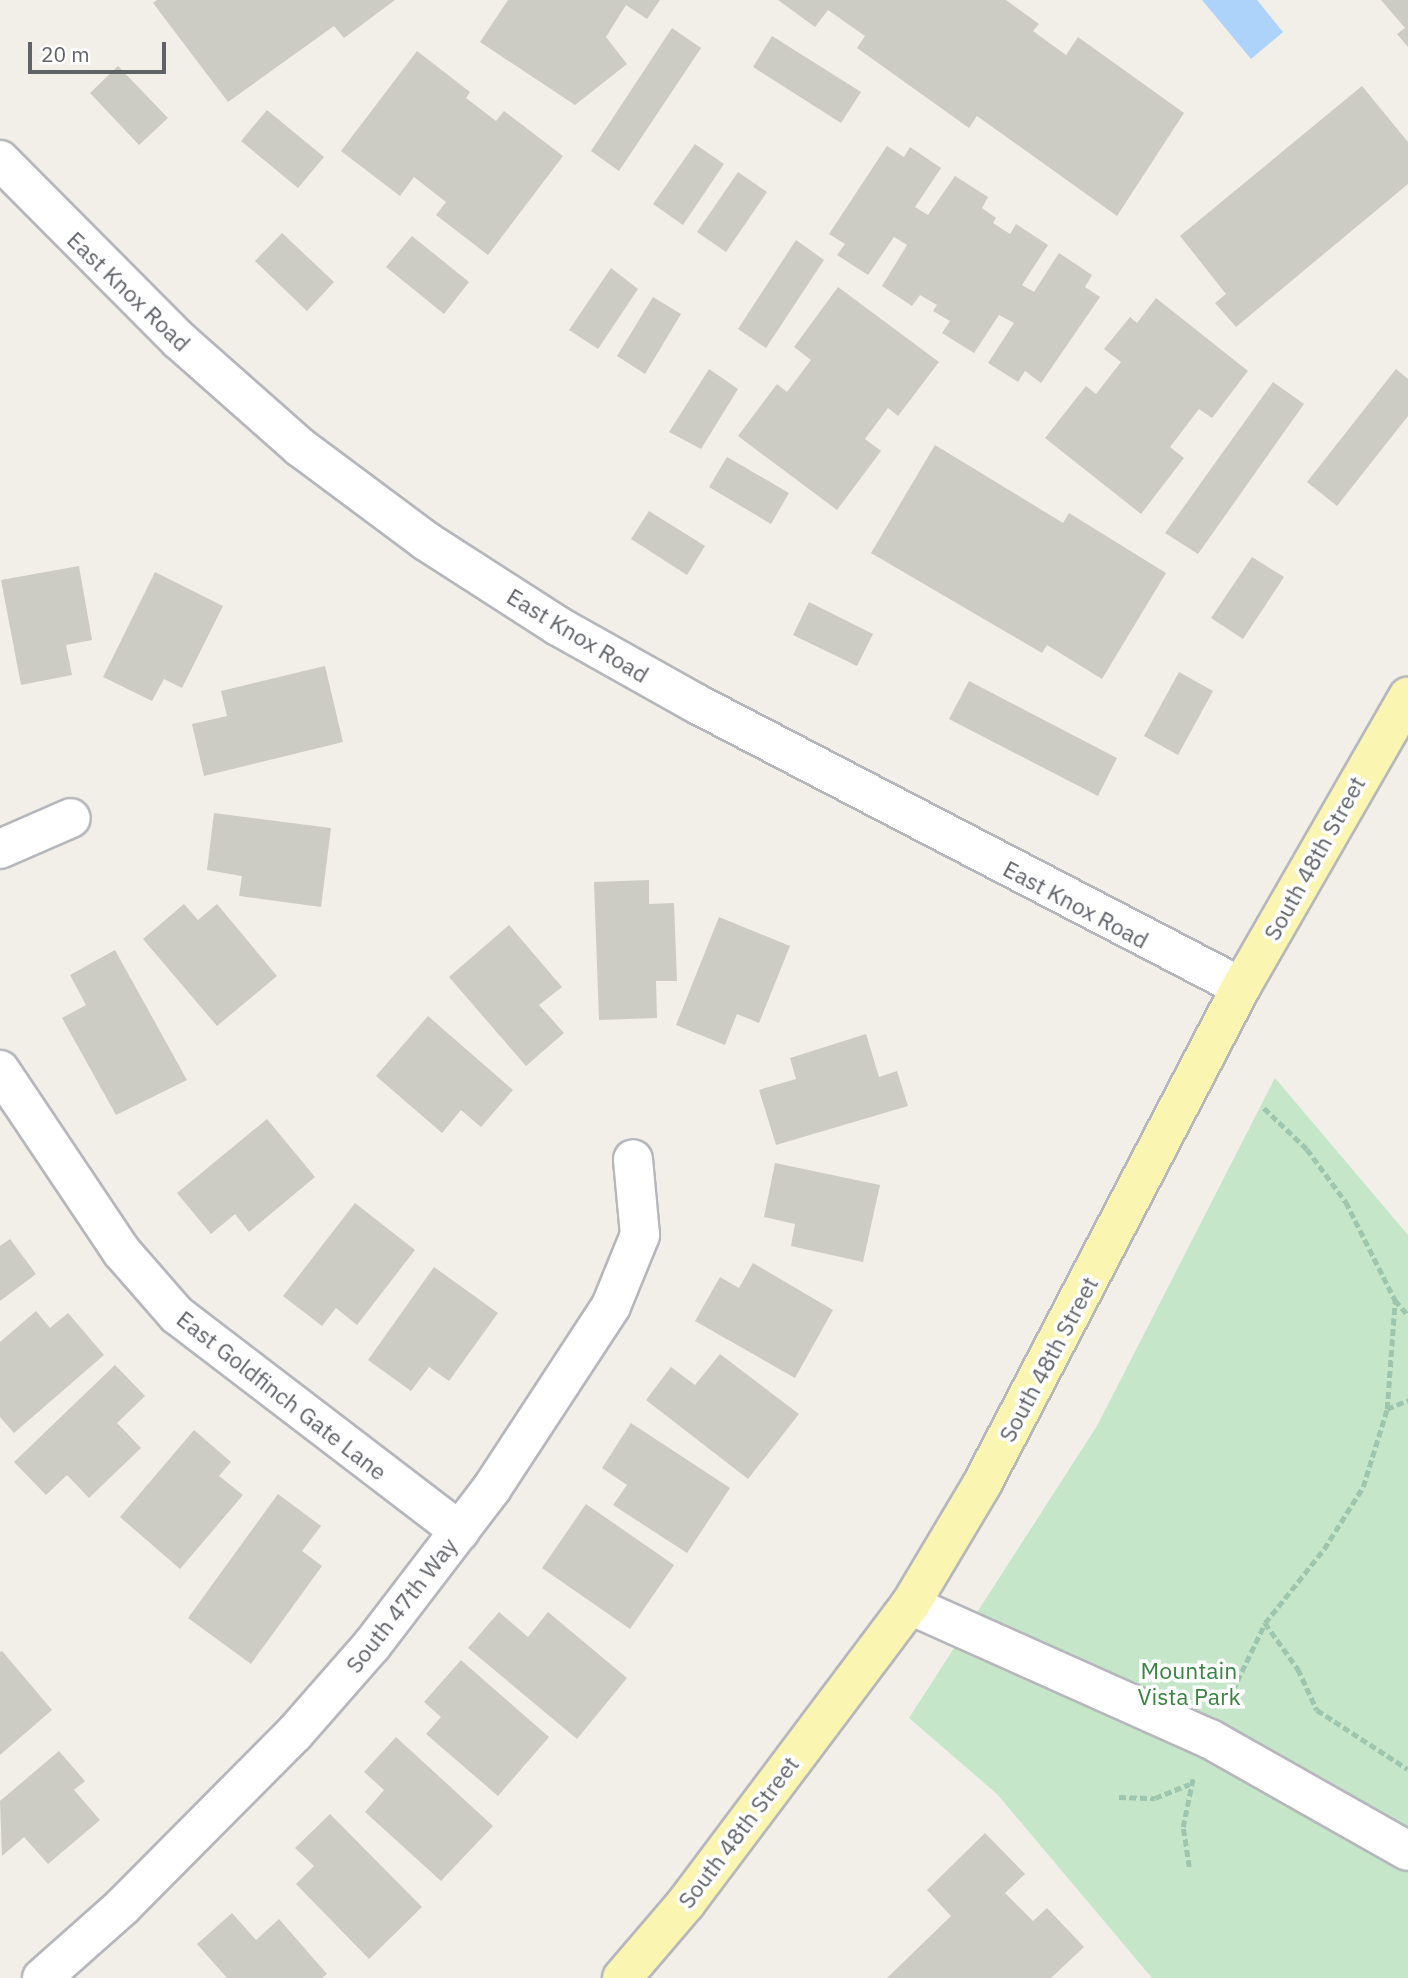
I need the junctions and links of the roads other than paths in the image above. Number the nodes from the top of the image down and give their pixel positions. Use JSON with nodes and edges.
{"nodes":[{"id":1,"x":0,"y":160,"type":"edge"},
{"id":2,"x":1408,"y":697,"type":"edge"},
{"id":3,"x":71,"y":818,"type":"dead end"},
{"id":4,"x":0,"y":849,"type":"edge"},
{"id":5,"x":1241,"y":987,"type":"junction"},
{"id":6,"x":0,"y":1070,"type":"edge"},
{"id":7,"x":634,"y":1159,"type":"dead end"},
{"id":8,"x":460,"y":1531,"type":"junction"},
{"id":9,"x":909,"y":1605,"type":"junction"},
{"id":10,"x":1408,"y":1851,"type":"edge"},
{"id":11,"x":42,"y":1978,"type":"edge"},
{"id":12,"x":622,"y":1978,"type":"edge"}],
"edges":[{"from":1,"to":5,"type":"street","name":"East Knox Road"},
{"from":2,"to":5,"type":"main road","name":"South 48th Street"},
{"from":3,"to":4,"type":"street"},
{"from":5,"to":9,"type":"main road","name":"South 48th Street"},
{"from":6,"to":8,"type":"street","name":"East Goldfinch Gate Lane"},
{"from":7,"to":8,"type":"street","name":"South 47th Way"},
{"from":8,"to":11,"type":"street","name":"South 47th Way"},
{"from":9,"to":10,"type":"street"},
{"from":9,"to":12,"type":"main road","name":"South 48th Street"}]}
